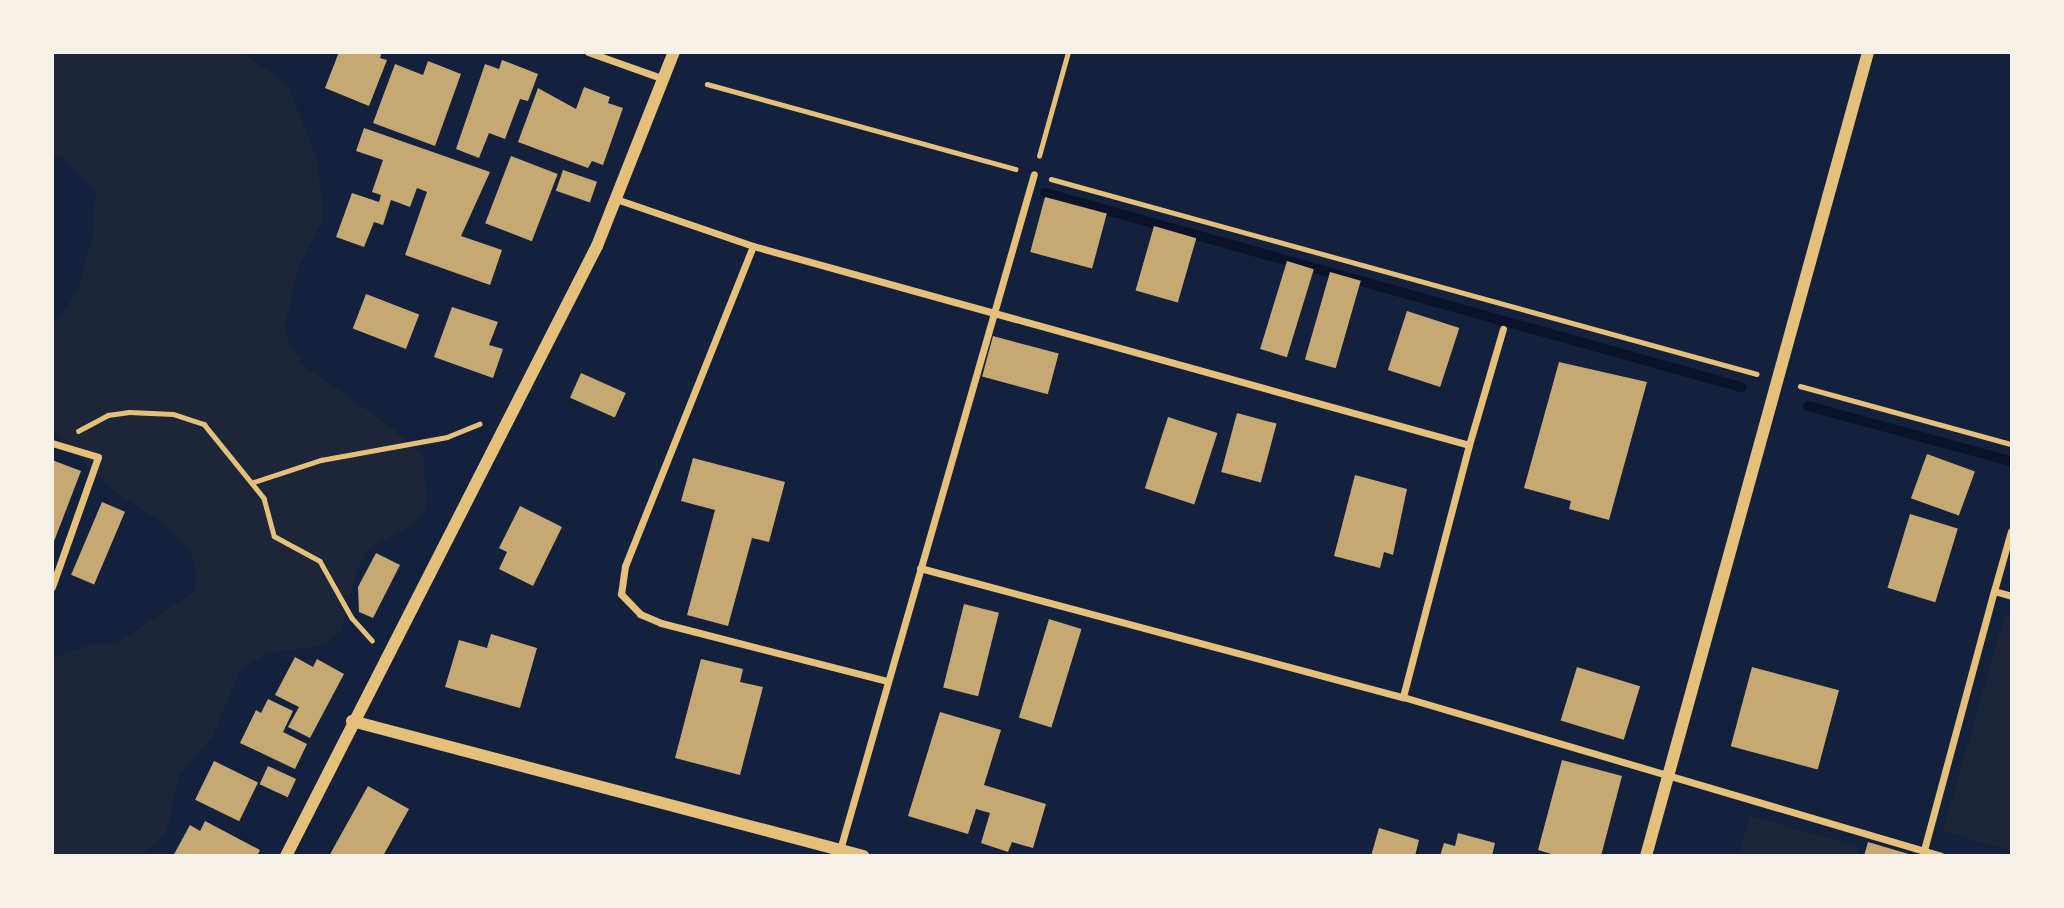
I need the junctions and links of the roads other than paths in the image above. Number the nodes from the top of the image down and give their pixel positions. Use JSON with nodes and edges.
{"nodes":[{"id":1,"x":588,"y":52,"type":"edge"},
{"id":2,"x":674,"y":52,"type":"edge"},
{"id":3,"x":1868,"y":52,"type":"edge"},
{"id":4,"x":664,"y":79,"type":"junction"},
{"id":5,"x":1034,"y":174,"type":"road end"},
{"id":6,"x":616,"y":199,"type":"junction"},
{"id":7,"x":754,"y":246,"type":"junction"},
{"id":8,"x":994,"y":314,"type":"junction"},
{"id":9,"x":1503,"y":329,"type":"dead end"},
{"id":10,"x":54,"y":443,"type":"edge"},
{"id":11,"x":1469,"y":445,"type":"junction"},
{"id":12,"x":2011,"y":531,"type":"edge"},
{"id":13,"x":920,"y":568,"type":"junction"},
{"id":14,"x":52,"y":587,"type":"edge"},
{"id":15,"x":1994,"y":591,"type":"junction"},
{"id":16,"x":2011,"y":596,"type":"edge"},
{"id":17,"x":887,"y":681,"type":"junction"},
{"id":18,"x":1403,"y":697,"type":"junction"},
{"id":19,"x":352,"y":721,"type":"junction"},
{"id":20,"x":1670,"y":773,"type":"junction"},
{"id":21,"x":1924,"y":850,"type":"junction"},
{"id":22,"x":839,"y":852,"type":"edge"},
{"id":23,"x":286,"y":856,"type":"edge"},
{"id":24,"x":863,"y":856,"type":"edge"},
{"id":25,"x":1646,"y":856,"type":"edge"},
{"id":26,"x":1941,"y":856,"type":"edge"}],
"edges":[{"from":1,"to":4,"type":"street"},
{"from":2,"to":4,"type":"street"},
{"from":3,"to":20,"type":"street"},
{"from":4,"to":6,"type":"street"},
{"from":5,"to":8,"type":"street"},
{"from":6,"to":7,"type":"street"},
{"from":6,"to":19,"type":"street"},
{"from":7,"to":8,"type":"street"},
{"from":7,"to":17,"type":"street"},
{"from":8,"to":11,"type":"street"},
{"from":8,"to":13,"type":"street"},
{"from":9,"to":11,"type":"street"},
{"from":10,"to":14,"type":"street"},
{"from":11,"to":18,"type":"street"},
{"from":12,"to":15,"type":"street"},
{"from":13,"to":17,"type":"street"},
{"from":13,"to":18,"type":"street"},
{"from":15,"to":16,"type":"street"},
{"from":15,"to":21,"type":"street"},
{"from":17,"to":22,"type":"street"},
{"from":18,"to":20,"type":"street"},
{"from":19,"to":22,"type":"street"},
{"from":19,"to":23,"type":"street"},
{"from":20,"to":21,"type":"street"},
{"from":20,"to":25,"type":"street"},
{"from":21,"to":26,"type":"street"},
{"from":22,"to":24,"type":"street"}]}
